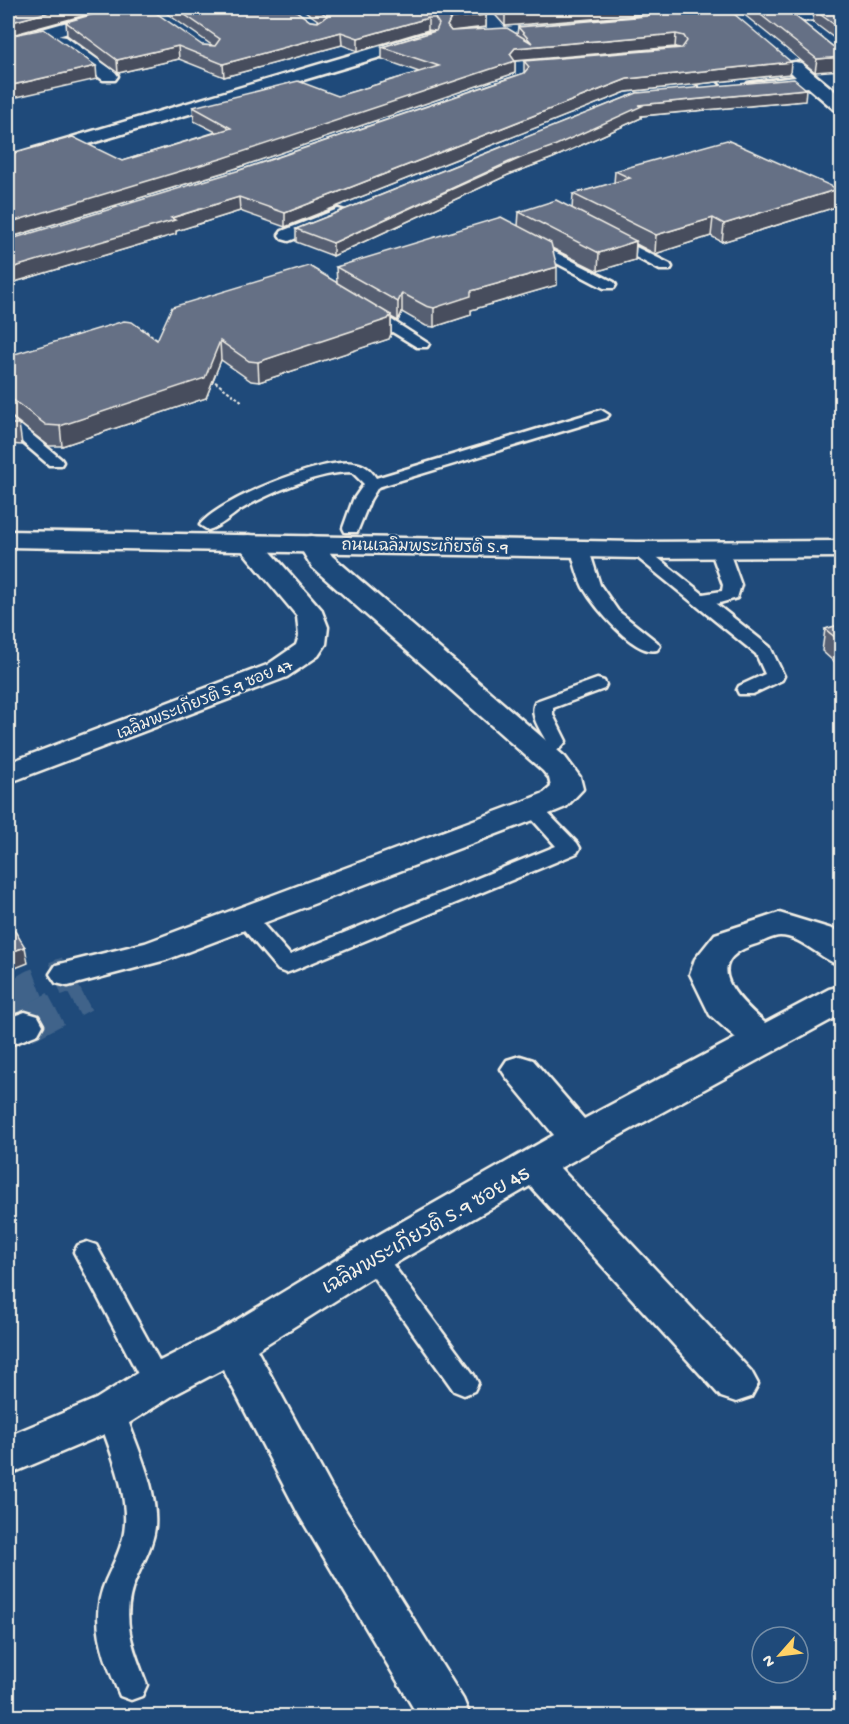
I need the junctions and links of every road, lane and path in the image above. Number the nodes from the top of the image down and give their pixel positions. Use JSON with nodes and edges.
{"nodes":[{"id":1,"x":133,"y":8,"type":"edge"},
{"id":2,"x":624,"y":8,"type":"edge"},
{"id":3,"x":786,"y":12,"type":"edge"},
{"id":4,"x":842,"y":14,"type":"edge"},
{"id":5,"x":640,"y":22,"type":"junction"},
{"id":6,"x":617,"y":24,"type":"edge"},
{"id":7,"x":808,"y":29,"type":"edge"},
{"id":8,"x":49,"y":33,"type":"junction"},
{"id":9,"x":429,"y":37,"type":"edge"},
{"id":10,"x":8,"y":41,"type":"edge"},
{"id":11,"x":675,"y":54,"type":"junction"},
{"id":12,"x":651,"y":56,"type":"edge"},
{"id":13,"x":785,"y":59,"type":"edge"},
{"id":14,"x":109,"y":76,"type":"dead end"},
{"id":15,"x":812,"y":81,"type":"junction"},
{"id":16,"x":714,"y":90,"type":"junction"},
{"id":17,"x":691,"y":92,"type":"edge"},
{"id":18,"x":842,"y":107,"type":"edge"},
{"id":19,"x":8,"y":162,"type":"edge"},
{"id":20,"x":353,"y":209,"type":"edge"},
{"id":21,"x":603,"y":235,"type":"edge"},
{"id":22,"x":289,"y":236,"type":"dead end"},
{"id":23,"x":521,"y":238,"type":"edge"},
{"id":24,"x":665,"y":267,"type":"dead end"},
{"id":25,"x":609,"y":285,"type":"dead end"},
{"id":26,"x":354,"y":303,"type":"edge"},
{"id":27,"x":142,"y":328,"type":"edge"},
{"id":28,"x":422,"y":344,"type":"dead end"},
{"id":29,"x":165,"y":345,"type":"edge"},
{"id":30,"x":214,"y":370,"type":"edge"},
{"id":31,"x":243,"y":402,"type":"dead end"},
{"id":32,"x":601,"y":415,"type":"dead end"},
{"id":33,"x":8,"y":422,"type":"edge"},
{"id":34,"x":56,"y":462,"type":"dead end"},
{"id":35,"x":372,"y":484,"type":"junction"},
{"id":36,"x":8,"y":523,"type":"edge"},
{"id":37,"x":208,"y":525,"type":"junction"},
{"id":38,"x":351,"y":528,"type":"junction"},
{"id":39,"x":842,"y":532,"type":"edge"},
{"id":40,"x":8,"y":539,"type":"edge"},
{"id":41,"x":249,"y":543,"type":"junction"},
{"id":42,"x":311,"y":544,"type":"junction"},
{"id":43,"x":579,"y":547,"type":"junction"},
{"id":44,"x":718,"y":549,"type":"junction"},
{"id":45,"x":842,"y":549,"type":"edge"},
{"id":46,"x":637,"y":550,"type":"junction"},
{"id":47,"x":701,"y":599,"type":"junction"},
{"id":48,"x":651,"y":646,"type":"dead end"},
{"id":49,"x":597,"y":685,"type":"dead end"},
{"id":50,"x":746,"y":690,"type":"dead end"},
{"id":51,"x":537,"y":752,"type":"junction"},
{"id":52,"x":8,"y":774,"type":"edge"},
{"id":53,"x":533,"y":809,"type":"junction"},
{"id":54,"x":245,"y":918,"type":"junction"},
{"id":55,"x":842,"y":954,"type":"edge"},
{"id":56,"x":76,"y":984,"type":"tunnel mouth"},
{"id":57,"x":842,"y":998,"type":"edge"},
{"id":58,"x":762,"y":1041,"type":"junction"},
{"id":59,"x":520,"y":1069,"type":"dead end"},
{"id":60,"x":579,"y":1139,"type":"junction"},
{"id":61,"x":534,"y":1165,"type":"junction"},
{"id":62,"x":87,"y":1252,"type":"dead end"},
{"id":63,"x":373,"y":1257,"type":"junction"},
{"id":64,"x":232,"y":1344,"type":"junction"},
{"id":65,"x":157,"y":1383,"type":"junction"},
{"id":66,"x":464,"y":1383,"type":"dead end"},
{"id":67,"x":736,"y":1384,"type":"dead end"},
{"id":68,"x":111,"y":1412,"type":"junction"},
{"id":69,"x":8,"y":1456,"type":"edge"},
{"id":70,"x":131,"y":1685,"type":"dead end"},
{"id":71,"x":445,"y":1716,"type":"edge"}],
"edges":[{"from":1,"to":8,"type":"street"},
{"from":2,"to":5,"type":"street"},
{"from":3,"to":4,"type":"street"},
{"from":3,"to":7,"type":"street"},
{"from":5,"to":6,"type":"street"},
{"from":5,"to":11,"type":"street"},
{"from":8,"to":10,"type":"street"},
{"from":8,"to":14,"type":"street"},
{"from":9,"to":19,"type":"street"},
{"from":11,"to":12,"type":"street"},
{"from":11,"to":16,"type":"street"},
{"from":13,"to":15,"type":"street"},
{"from":15,"to":16,"type":"street"},
{"from":15,"to":18,"type":"street"},
{"from":16,"to":17,"type":"street"},
{"from":20,"to":22,"type":"street"},
{"from":21,"to":24,"type":"lane"},
{"from":23,"to":25,"type":"lane"},
{"from":26,"to":28,"type":"lane"},
{"from":27,"to":29,"type":"path"},
{"from":30,"to":31,"type":"path"},
{"from":32,"to":35,"type":"lane"},
{"from":33,"to":34,"type":"lane"},
{"from":35,"to":37,"type":"lane"},
{"from":35,"to":38,"type":"lane"},
{"from":36,"to":37,"type":"street","name":"ถนนเฉลิมพระเกียรติ ร.9"},
{"from":37,"to":38,"type":"street","name":"ถนนเฉลิมพระเกียรติ ร.9"},
{"from":38,"to":39,"type":"street","name":"ถนนเฉลิมพระเกียรติ ร.9"},
{"from":40,"to":41,"type":"street","name":"ถนนเฉลิมพระเกียรติ ร.9"},
{"from":41,"to":42,"type":"street","name":"ถนนเฉลิมพระเกียรติ ร.9"},
{"from":41,"to":52,"type":"street","name":"เฉลิมพระเกียรติ ร.9 ซอย 47"},
{"from":42,"to":43,"type":"street","name":"ถนนเฉลิมพระเกียรติ ร.9"},
{"from":42,"to":51,"type":"street"},
{"from":43,"to":46,"type":"street","name":"ถนนเฉลิมพระเกียรติ ร.9"},
{"from":43,"to":48,"type":"lane"},
{"from":44,"to":45,"type":"street","name":"ถนนเฉลิมพระเกียรติ ร.9"},
{"from":44,"to":46,"type":"street","name":"ถนนเฉลิมพระเกียรติ ร.9"},
{"from":44,"to":47,"type":"lane"},
{"from":46,"to":47,"type":"lane"},
{"from":47,"to":50,"type":"lane"},
{"from":49,"to":51,"type":"lane"},
{"from":51,"to":53,"type":"street"},
{"from":53,"to":54,"type":"street"},
{"from":53,"to":54,"type":"lane"},
{"from":54,"to":56,"type":"street"},
{"from":55,"to":58,"type":"street"},
{"from":57,"to":58,"type":"street","name":"เฉลิมพระเกียรติ ร.9 ซอย 45"},
{"from":58,"to":60,"type":"street","name":"เฉลิมพระเกียรติ ร.9 ซอย 45"},
{"from":59,"to":60,"type":"street"},
{"from":60,"to":61,"type":"street","name":"เฉลิมพระเกียรติ ร.9 ซอย 45"},
{"from":61,"to":63,"type":"street","name":"เฉลิมพระเกียรติ ร.9 ซอย 45"},
{"from":61,"to":67,"type":"street"},
{"from":62,"to":65,"type":"lane"},
{"from":63,"to":64,"type":"street","name":"เฉลิมพระเกียรติ ร.9 ซอย 45"},
{"from":63,"to":66,"type":"lane"},
{"from":64,"to":65,"type":"street","name":"เฉลิมพระเกียรติ ร.9 ซอย 45"},
{"from":64,"to":71,"type":"street"},
{"from":65,"to":68,"type":"street","name":"เฉลิมพระเกียรติ ร.9 ซอย 45"},
{"from":68,"to":69,"type":"street","name":"เฉลิมพระเกียรติ ร.9 ซอย 45"},
{"from":68,"to":70,"type":"lane"}]}
